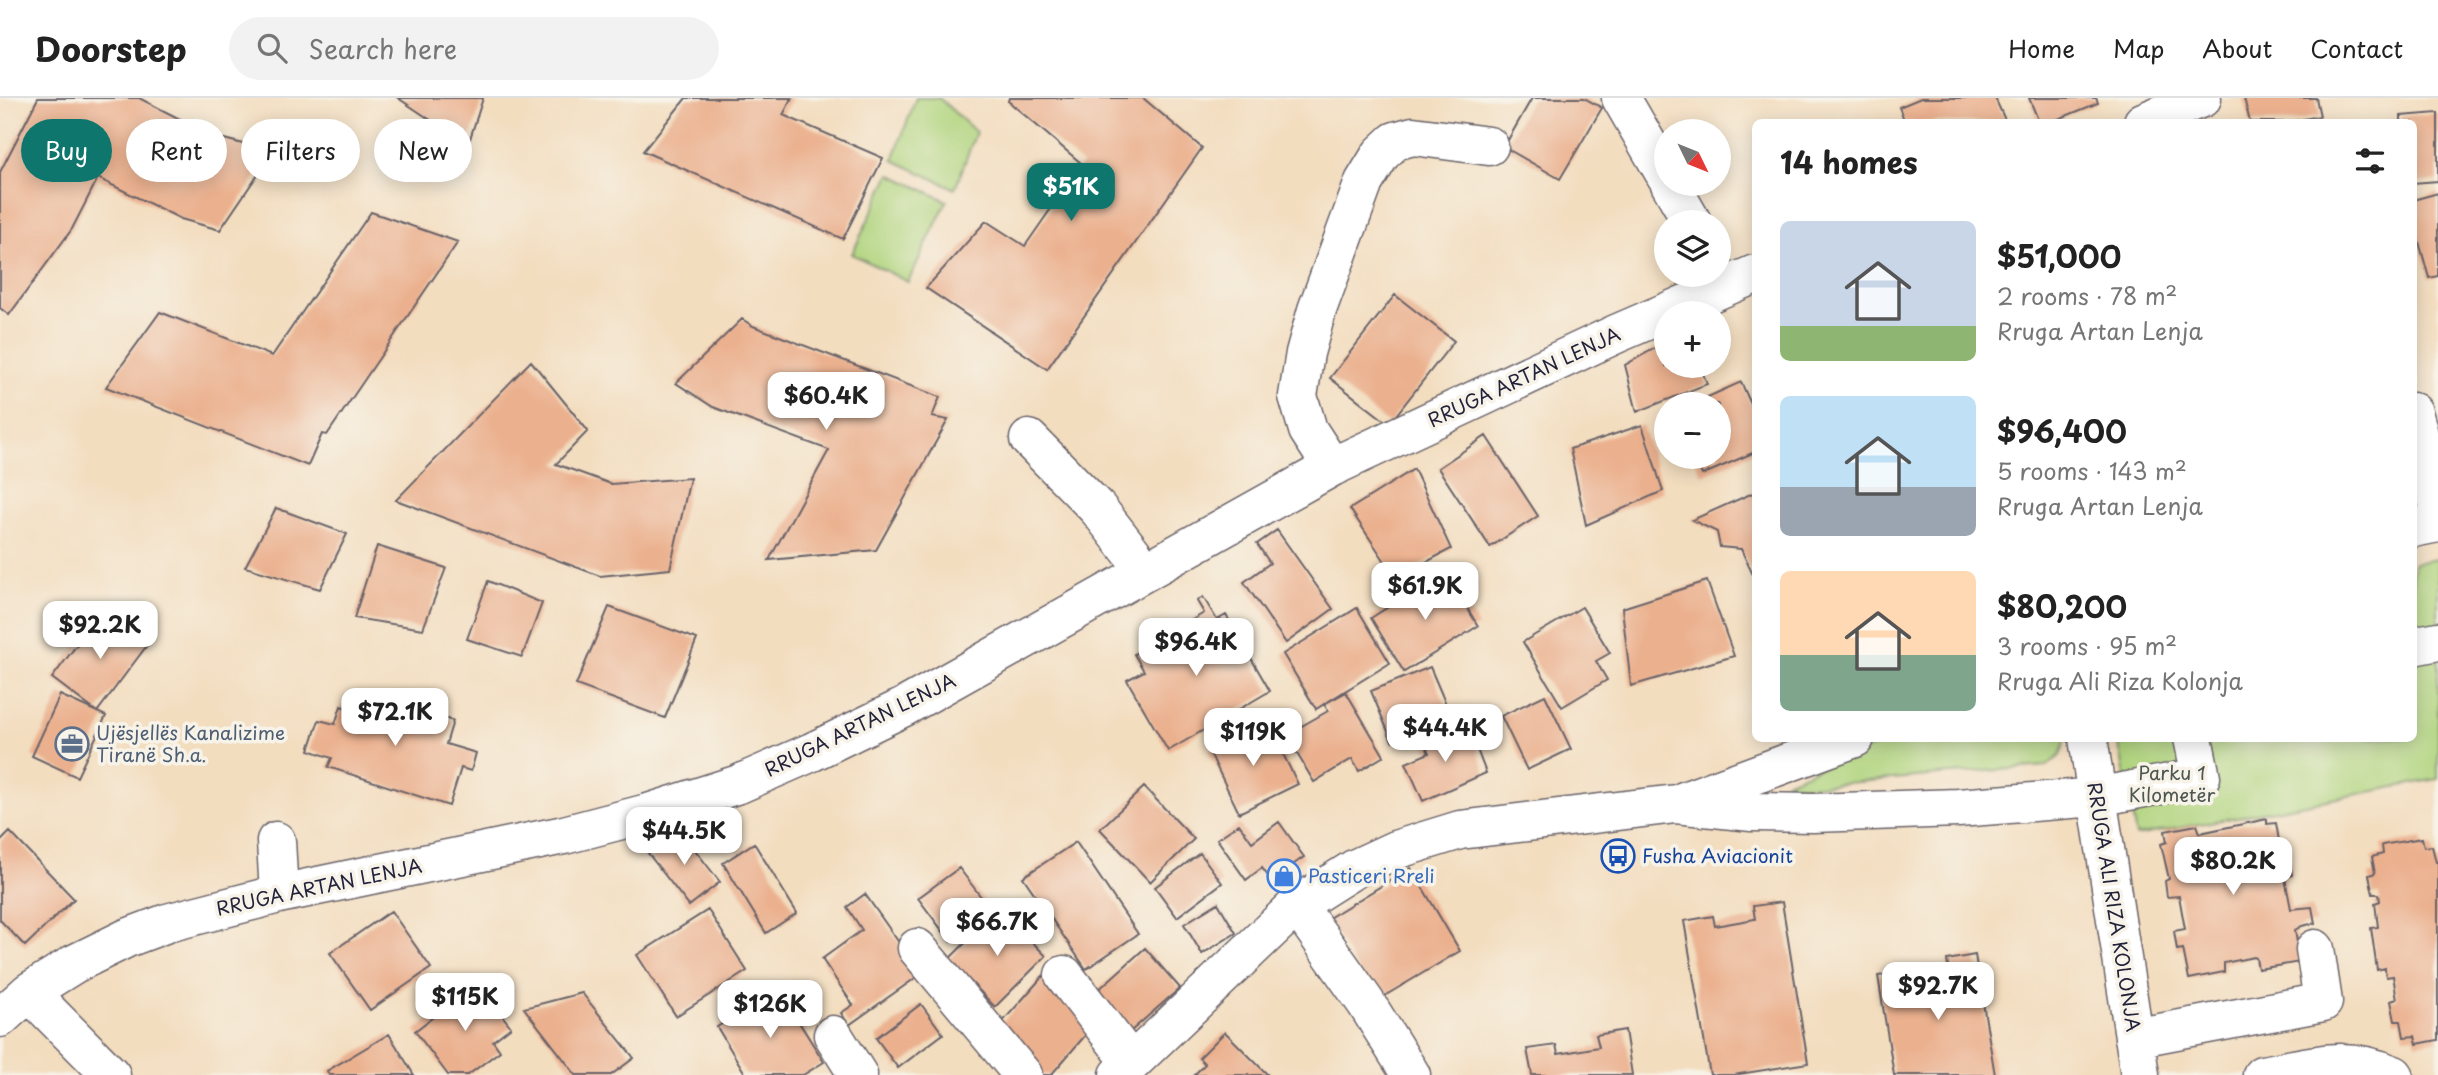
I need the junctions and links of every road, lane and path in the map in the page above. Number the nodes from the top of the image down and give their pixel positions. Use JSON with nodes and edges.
{"nodes":[{"id":1,"x":1621,"y":98,"type":"edge"},
{"id":2,"x":2202,"y":98,"type":"edge"},
{"id":3,"x":2150,"y":119,"type":"edge"},
{"id":4,"x":1489,"y":146,"type":"dead end"},
{"id":5,"x":1654,"y":155,"type":"edge"},
{"id":6,"x":1734,"y":277,"type":"edge"},
{"id":7,"x":2417,"y":427,"type":"edge"},
{"id":8,"x":1029,"y":439,"type":"dead end"},
{"id":9,"x":1332,"y":467,"type":"junction"},
{"id":10,"x":2438,"y":504,"type":"edge"},
{"id":11,"x":2438,"y":523,"type":"edge"},
{"id":12,"x":2417,"y":527,"type":"edge"},
{"id":13,"x":1146,"y":571,"type":"junction"},
{"id":14,"x":2438,"y":641,"type":"edge"},
{"id":15,"x":2417,"y":645,"type":"edge"},
{"id":16,"x":1844,"y":742,"type":"edge"},
{"id":17,"x":2089,"y":742,"type":"edge"},
{"id":18,"x":2194,"y":742,"type":"edge"},
{"id":19,"x":2097,"y":797,"type":"junction"},
{"id":20,"x":1676,"y":804,"type":"junction"},
{"id":21,"x":276,"y":841,"type":"dead end"},
{"id":22,"x":279,"y":894,"type":"junction"},
{"id":23,"x":1297,"y":905,"type":"junction"},
{"id":24,"x":917,"y":948,"type":"dead end"},
{"id":25,"x":2315,"y":949,"type":"dead end"},
{"id":26,"x":1064,"y":975,"type":"dead end"},
{"id":27,"x":29,"y":992,"type":"junction"},
{"id":28,"x":0,"y":1018,"type":"edge"},
{"id":29,"x":833,"y":1035,"type":"dead end"},
{"id":30,"x":2137,"y":1057,"type":"edge"},
{"id":31,"x":1125,"y":1069,"type":"edge"},
{"id":32,"x":2387,"y":1073,"type":"edge"},
{"id":33,"x":111,"y":1075,"type":"edge"},
{"id":34,"x":858,"y":1075,"type":"edge"},
{"id":35,"x":1023,"y":1075,"type":"edge"},
{"id":36,"x":1411,"y":1075,"type":"edge"},
{"id":37,"x":2262,"y":1075,"type":"edge"}],
"edges":[{"from":1,"to":5,"type":"street"},
{"from":2,"to":3,"type":"street"},
{"from":4,"to":9,"type":"street"},
{"from":6,"to":9,"type":"street","name":"RRUGA ARTAN LENJA"},
{"from":7,"to":10,"type":"street"},
{"from":8,"to":13,"type":"street"},
{"from":9,"to":13,"type":"street","name":"RRUGA ARTAN LENJA"},
{"from":11,"to":12,"type":"street"},
{"from":13,"to":22,"type":"street","name":"RRUGA ARTAN LENJA"},
{"from":14,"to":15,"type":"street"},
{"from":16,"to":20,"type":"street"},
{"from":17,"to":19,"type":"street","name":"RRUGA ALI RIZA KOLONJA"},
{"from":18,"to":19,"type":"street"},
{"from":19,"to":20,"type":"street"},
{"from":19,"to":30,"type":"street","name":"RRUGA ALI RIZA KOLONJA"},
{"from":20,"to":23,"type":"street"},
{"from":21,"to":22,"type":"street"},
{"from":22,"to":27,"type":"street","name":"RRUGA ARTAN LENJA"},
{"from":23,"to":31,"type":"street"},
{"from":23,"to":36,"type":"street"},
{"from":24,"to":35,"type":"street"},
{"from":25,"to":30,"type":"street"},
{"from":26,"to":31,"type":"street"},
{"from":27,"to":28,"type":"street","name":"RRUGA ARTAN LENJA"},
{"from":27,"to":33,"type":"street"},
{"from":29,"to":34,"type":"street"},
{"from":32,"to":37,"type":"street"}]}
